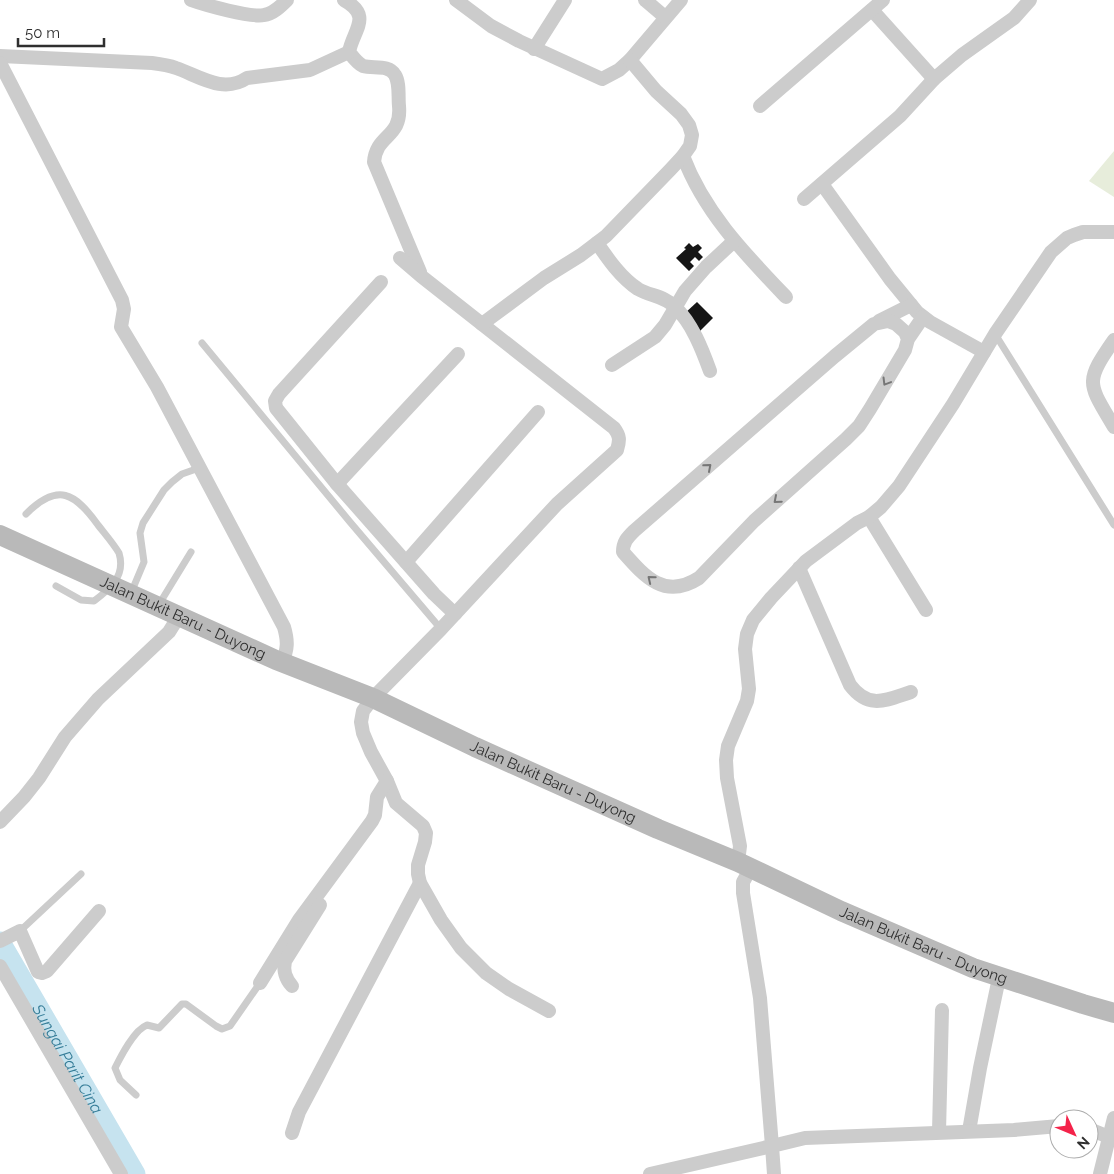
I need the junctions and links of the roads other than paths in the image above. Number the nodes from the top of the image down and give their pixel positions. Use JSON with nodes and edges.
{"nodes":[{"id":1,"x":190,"y":0,"type":"edge"},
{"id":2,"x":287,"y":0,"type":"edge"},
{"id":3,"x":344,"y":0,"type":"edge"},
{"id":4,"x":456,"y":0,"type":"edge"},
{"id":5,"x":564,"y":0,"type":"edge"},
{"id":6,"x":645,"y":0,"type":"edge"},
{"id":7,"x":681,"y":0,"type":"edge"},
{"id":8,"x":884,"y":0,"type":"edge"},
{"id":9,"x":1030,"y":0,"type":"edge"},
{"id":10,"x":872,"y":10,"type":"junction"},
{"id":11,"x":665,"y":17,"type":"junction"},
{"id":12,"x":534,"y":49,"type":"junction"},
{"id":13,"x":349,"y":52,"type":"junction"},
{"id":14,"x":0,"y":56,"type":"edge"},
{"id":15,"x":630,"y":60,"type":"junction"},
{"id":16,"x":0,"y":63,"type":"edge"},
{"id":17,"x":934,"y":79,"type":"junction"},
{"id":18,"x":760,"y":106,"type":"dead end"},
{"id":19,"x":683,"y":156,"type":"junction"},
{"id":20,"x":822,"y":184,"type":"junction"},
{"id":21,"x":804,"y":199,"type":"dead end"},
{"id":22,"x":1114,"y":232,"type":"edge"},
{"id":23,"x":734,"y":241,"type":"junction"},
{"id":24,"x":596,"y":243,"type":"junction"},
{"id":25,"x":400,"y":258,"type":"dead end"},
{"id":26,"x":421,"y":276,"type":"junction"},
{"id":27,"x":381,"y":282,"type":"dead end"},
{"id":28,"x":786,"y":297,"type":"dead end"},
{"id":29,"x":911,"y":305,"type":"junction"},
{"id":30,"x":676,"y":307,"type":"junction"},
{"id":31,"x":923,"y":317,"type":"junction"},
{"id":32,"x":482,"y":324,"type":"junction"},
{"id":33,"x":874,"y":324,"type":"junction"},
{"id":34,"x":995,"y":334,"type":"junction"},
{"id":35,"x":908,"y":339,"type":"junction"},
{"id":36,"x":1114,"y":340,"type":"edge"},
{"id":37,"x":202,"y":342,"type":"dead end"},
{"id":38,"x":984,"y":352,"type":"junction"},
{"id":39,"x":458,"y":354,"type":"dead end"},
{"id":40,"x":612,"y":365,"type":"dead end"},
{"id":41,"x":710,"y":371,"type":"dead end"},
{"id":42,"x":538,"y":412,"type":"dead end"},
{"id":43,"x":1114,"y":427,"type":"edge"},
{"id":44,"x":199,"y":468,"type":"junction"},
{"id":45,"x":337,"y":484,"type":"junction"},
{"id":46,"x":26,"y":514,"type":"dead end"},
{"id":47,"x":869,"y":517,"type":"junction"},
{"id":48,"x":1114,"y":525,"type":"edge"},
{"id":49,"x":0,"y":535,"type":"edge"},
{"id":50,"x":191,"y":552,"type":"dead end"},
{"id":51,"x":406,"y":562,"type":"junction"},
{"id":52,"x":799,"y":568,"type":"junction"},
{"id":53,"x":56,"y":586,"type":"dead end"},
{"id":54,"x":122,"y":590,"type":"junction"},
{"id":55,"x":158,"y":606,"type":"junction"},
{"id":56,"x":926,"y":610,"type":"dead end"},
{"id":57,"x":177,"y":614,"type":"junction"},
{"id":58,"x":455,"y":614,"type":"junction"},
{"id":59,"x":441,"y":629,"type":"junction"},
{"id":60,"x":282,"y":662,"type":"junction"},
{"id":61,"x":911,"y":692,"type":"dead end"},
{"id":62,"x":373,"y":698,"type":"junction"},
{"id":63,"x":387,"y":781,"type":"junction"},
{"id":64,"x":392,"y":796,"type":"junction"},
{"id":65,"x":0,"y":822,"type":"edge"},
{"id":66,"x":744,"y":865,"type":"junction"},
{"id":67,"x":81,"y":874,"type":"dead end"},
{"id":68,"x":420,"y":883,"type":"junction"},
{"id":69,"x":99,"y":911,"type":"dead end"},
{"id":70,"x":20,"y":931,"type":"junction"},
{"id":71,"x":2,"y":940,"type":"edge"},
{"id":72,"x":0,"y":966,"type":"edge"},
{"id":73,"x":999,"y":978,"type":"junction"},
{"id":74,"x":260,"y":983,"type":"joint"},
{"id":75,"x":292,"y":986,"type":"dead end"},
{"id":76,"x":942,"y":1010,"type":"dead end"},
{"id":77,"x":549,"y":1011,"type":"dead end"},
{"id":78,"x":1114,"y":1012,"type":"edge"},
{"id":79,"x":136,"y":1095,"type":"dead end"},
{"id":80,"x":1114,"y":1118,"type":"edge"},
{"id":81,"x":1049,"y":1127,"type":"edge"},
{"id":82,"x":970,"y":1131,"type":"junction"},
{"id":83,"x":939,"y":1132,"type":"junction"},
{"id":84,"x":292,"y":1133,"type":"dead end"},
{"id":85,"x":1099,"y":1133,"type":"edge"},
{"id":86,"x":1109,"y":1137,"type":"junction"},
{"id":87,"x":772,"y":1146,"type":"junction"},
{"id":88,"x":121,"y":1174,"type":"edge"},
{"id":89,"x":650,"y":1174,"type":"edge"},
{"id":90,"x":774,"y":1174,"type":"edge"},
{"id":91,"x":1100,"y":1174,"type":"edge"}],
"edges":[{"from":1,"to":2,"type":"street"},
{"from":3,"to":13,"type":"street"},
{"from":4,"to":12,"type":"street"},
{"from":5,"to":12,"type":"street"},
{"from":6,"to":11,"type":"street"},
{"from":7,"to":11,"type":"street"},
{"from":8,"to":10,"type":"street"},
{"from":9,"to":17,"type":"street"},
{"from":10,"to":17,"type":"street"},
{"from":10,"to":18,"type":"street"},
{"from":11,"to":15,"type":"street"},
{"from":12,"to":15,"type":"street"},
{"from":13,"to":14,"type":"street"},
{"from":13,"to":26,"type":"street"},
{"from":15,"to":19,"type":"street"},
{"from":16,"to":44,"type":"street"},
{"from":17,"to":20,"type":"street"},
{"from":19,"to":23,"type":"street"},
{"from":19,"to":24,"type":"street"},
{"from":20,"to":21,"type":"street"},
{"from":20,"to":29,"type":"street"},
{"from":22,"to":34,"type":"street"},
{"from":23,"to":28,"type":"street"},
{"from":23,"to":30,"type":"street"},
{"from":24,"to":30,"type":"street"},
{"from":24,"to":32,"type":"street"},
{"from":25,"to":26,"type":"street"},
{"from":26,"to":32,"type":"street"},
{"from":27,"to":45,"type":"street"},
{"from":29,"to":31,"type":"street"},
{"from":29,"to":33,"type":"street"},
{"from":30,"to":40,"type":"street"},
{"from":30,"to":41,"type":"street"},
{"from":31,"to":35,"type":"street"},
{"from":31,"to":38,"type":"street"},
{"from":32,"to":58,"type":"street"},
{"from":33,"to":35,"type":"street"},
{"from":35,"to":33,"type":"street","one_way":true},
{"from":34,"to":38,"type":"street"},
{"from":34,"to":48,"type":"lane"},
{"from":36,"to":43,"type":"street"},
{"from":37,"to":59,"type":"lane"},
{"from":38,"to":47,"type":"street"},
{"from":39,"to":45,"type":"street"},
{"from":42,"to":51,"type":"street"},
{"from":44,"to":54,"type":"lane"},
{"from":44,"to":60,"type":"street"},
{"from":45,"to":51,"type":"street"},
{"from":46,"to":54,"type":"lane"},
{"from":47,"to":52,"type":"street"},
{"from":47,"to":56,"type":"street"},
{"from":49,"to":54,"type":"main road","name":"Jalan Bukit Baru - Duyong"},
{"from":50,"to":55,"type":"lane"},
{"from":51,"to":58,"type":"street"},
{"from":52,"to":61,"type":"street"},
{"from":52,"to":66,"type":"street"},
{"from":53,"to":54,"type":"lane"},
{"from":54,"to":55,"type":"main road","name":"Jalan Bukit Baru - Duyong"},
{"from":55,"to":57,"type":"main road","name":"Jalan Bukit Baru - Duyong"},
{"from":57,"to":60,"type":"main road","name":"Jalan Bukit Baru - Duyong"},
{"from":57,"to":65,"type":"street"},
{"from":58,"to":59,"type":"street"},
{"from":59,"to":62,"type":"street"},
{"from":60,"to":62,"type":"main road","name":"Jalan Bukit Baru - Duyong"},
{"from":62,"to":63,"type":"street"},
{"from":62,"to":66,"type":"main road","name":"Jalan Bukit Baru - Duyong"},
{"from":63,"to":64,"type":"street"},
{"from":63,"to":74,"type":"street"},
{"from":64,"to":68,"type":"street"},
{"from":64,"to":75,"type":"street"},
{"from":66,"to":73,"type":"main road","name":"Jalan Bukit Baru - Duyong"},
{"from":66,"to":87,"type":"street"},
{"from":67,"to":70,"type":"lane"},
{"from":68,"to":77,"type":"street"},
{"from":68,"to":84,"type":"street"},
{"from":69,"to":70,"type":"street"},
{"from":70,"to":71,"type":"street"},
{"from":72,"to":88,"type":"street"},
{"from":73,"to":78,"type":"main road","name":"Jalan Bukit Baru - Duyong"},
{"from":73,"to":82,"type":"street"},
{"from":74,"to":79,"type":"lane"},
{"from":76,"to":83,"type":"street"},
{"from":80,"to":86,"type":"street"},
{"from":81,"to":82,"type":"street"},
{"from":82,"to":83,"type":"street"},
{"from":83,"to":87,"type":"street"},
{"from":85,"to":86,"type":"street"},
{"from":86,"to":91,"type":"street"},
{"from":87,"to":89,"type":"street"},
{"from":87,"to":90,"type":"street"}]}
